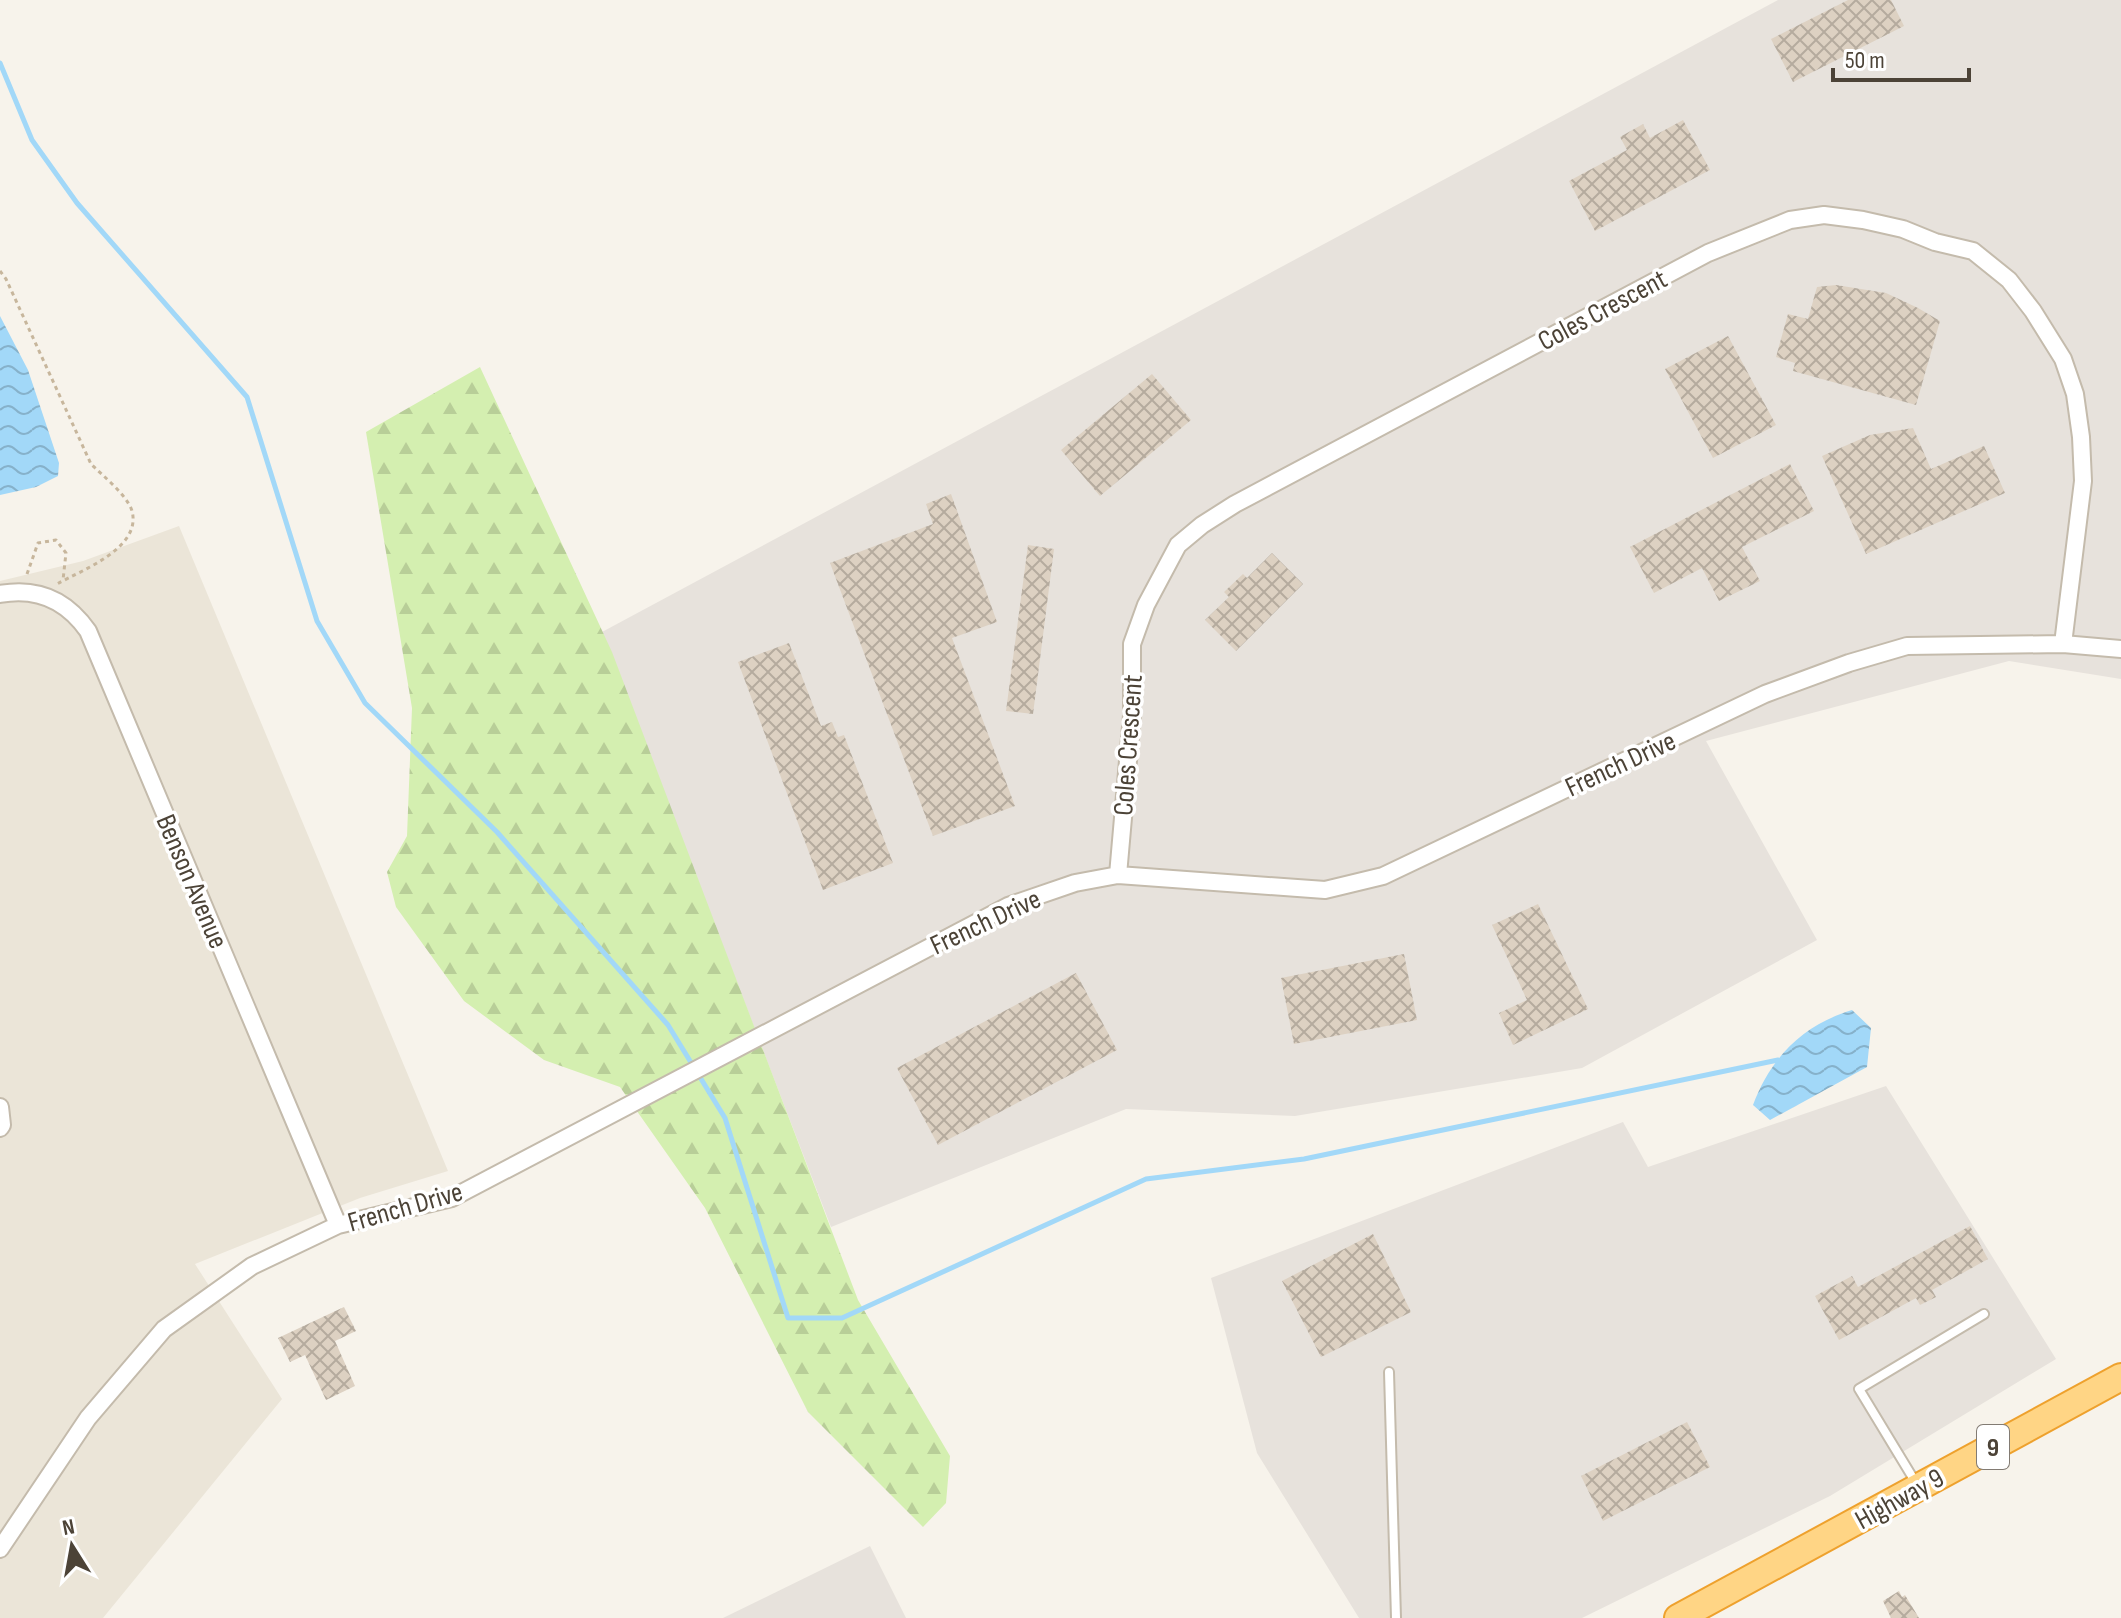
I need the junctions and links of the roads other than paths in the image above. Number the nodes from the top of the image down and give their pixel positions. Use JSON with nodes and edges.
{"nodes":[{"id":1,"x":0,"y":594,"type":"edge"},
{"id":2,"x":2063,"y":644,"type":"junction"},
{"id":3,"x":2121,"y":649,"type":"edge"},
{"id":4,"x":1118,"y":875,"type":"junction"},
{"id":5,"x":0,"y":1107,"type":"edge"},
{"id":6,"x":0,"y":1128,"type":"edge"},
{"id":7,"x":338,"y":1225,"type":"junction"},
{"id":8,"x":1984,"y":1314,"type":"dead end"},
{"id":9,"x":1389,"y":1372,"type":"dead end"},
{"id":10,"x":2121,"y":1377,"type":"edge"},
{"id":11,"x":1918,"y":1487,"type":"junction"},
{"id":12,"x":3,"y":1537,"type":"edge"},
{"id":13,"x":1396,"y":1618,"type":"edge"},
{"id":14,"x":1678,"y":1618,"type":"edge"}],
"edges":[{"from":1,"to":7,"type":"street","name":"Benson Avenue"},
{"from":2,"to":3,"type":"street","name":"French Drive"},
{"from":2,"to":4,"type":"street","name":"French Drive"},
{"from":2,"to":4,"type":"street","name":"Coles Crescent"},
{"from":4,"to":7,"type":"street","name":"French Drive"},
{"from":5,"to":6,"type":"street"},
{"from":7,"to":12,"type":"street","name":"French Drive"},
{"from":8,"to":11,"type":"lane"},
{"from":9,"to":13,"type":"lane"},
{"from":10,"to":11,"type":"highway","name":"Highway 9","number":"9"},
{"from":11,"to":14,"type":"highway","name":"Highway 9","number":"9"}]}
